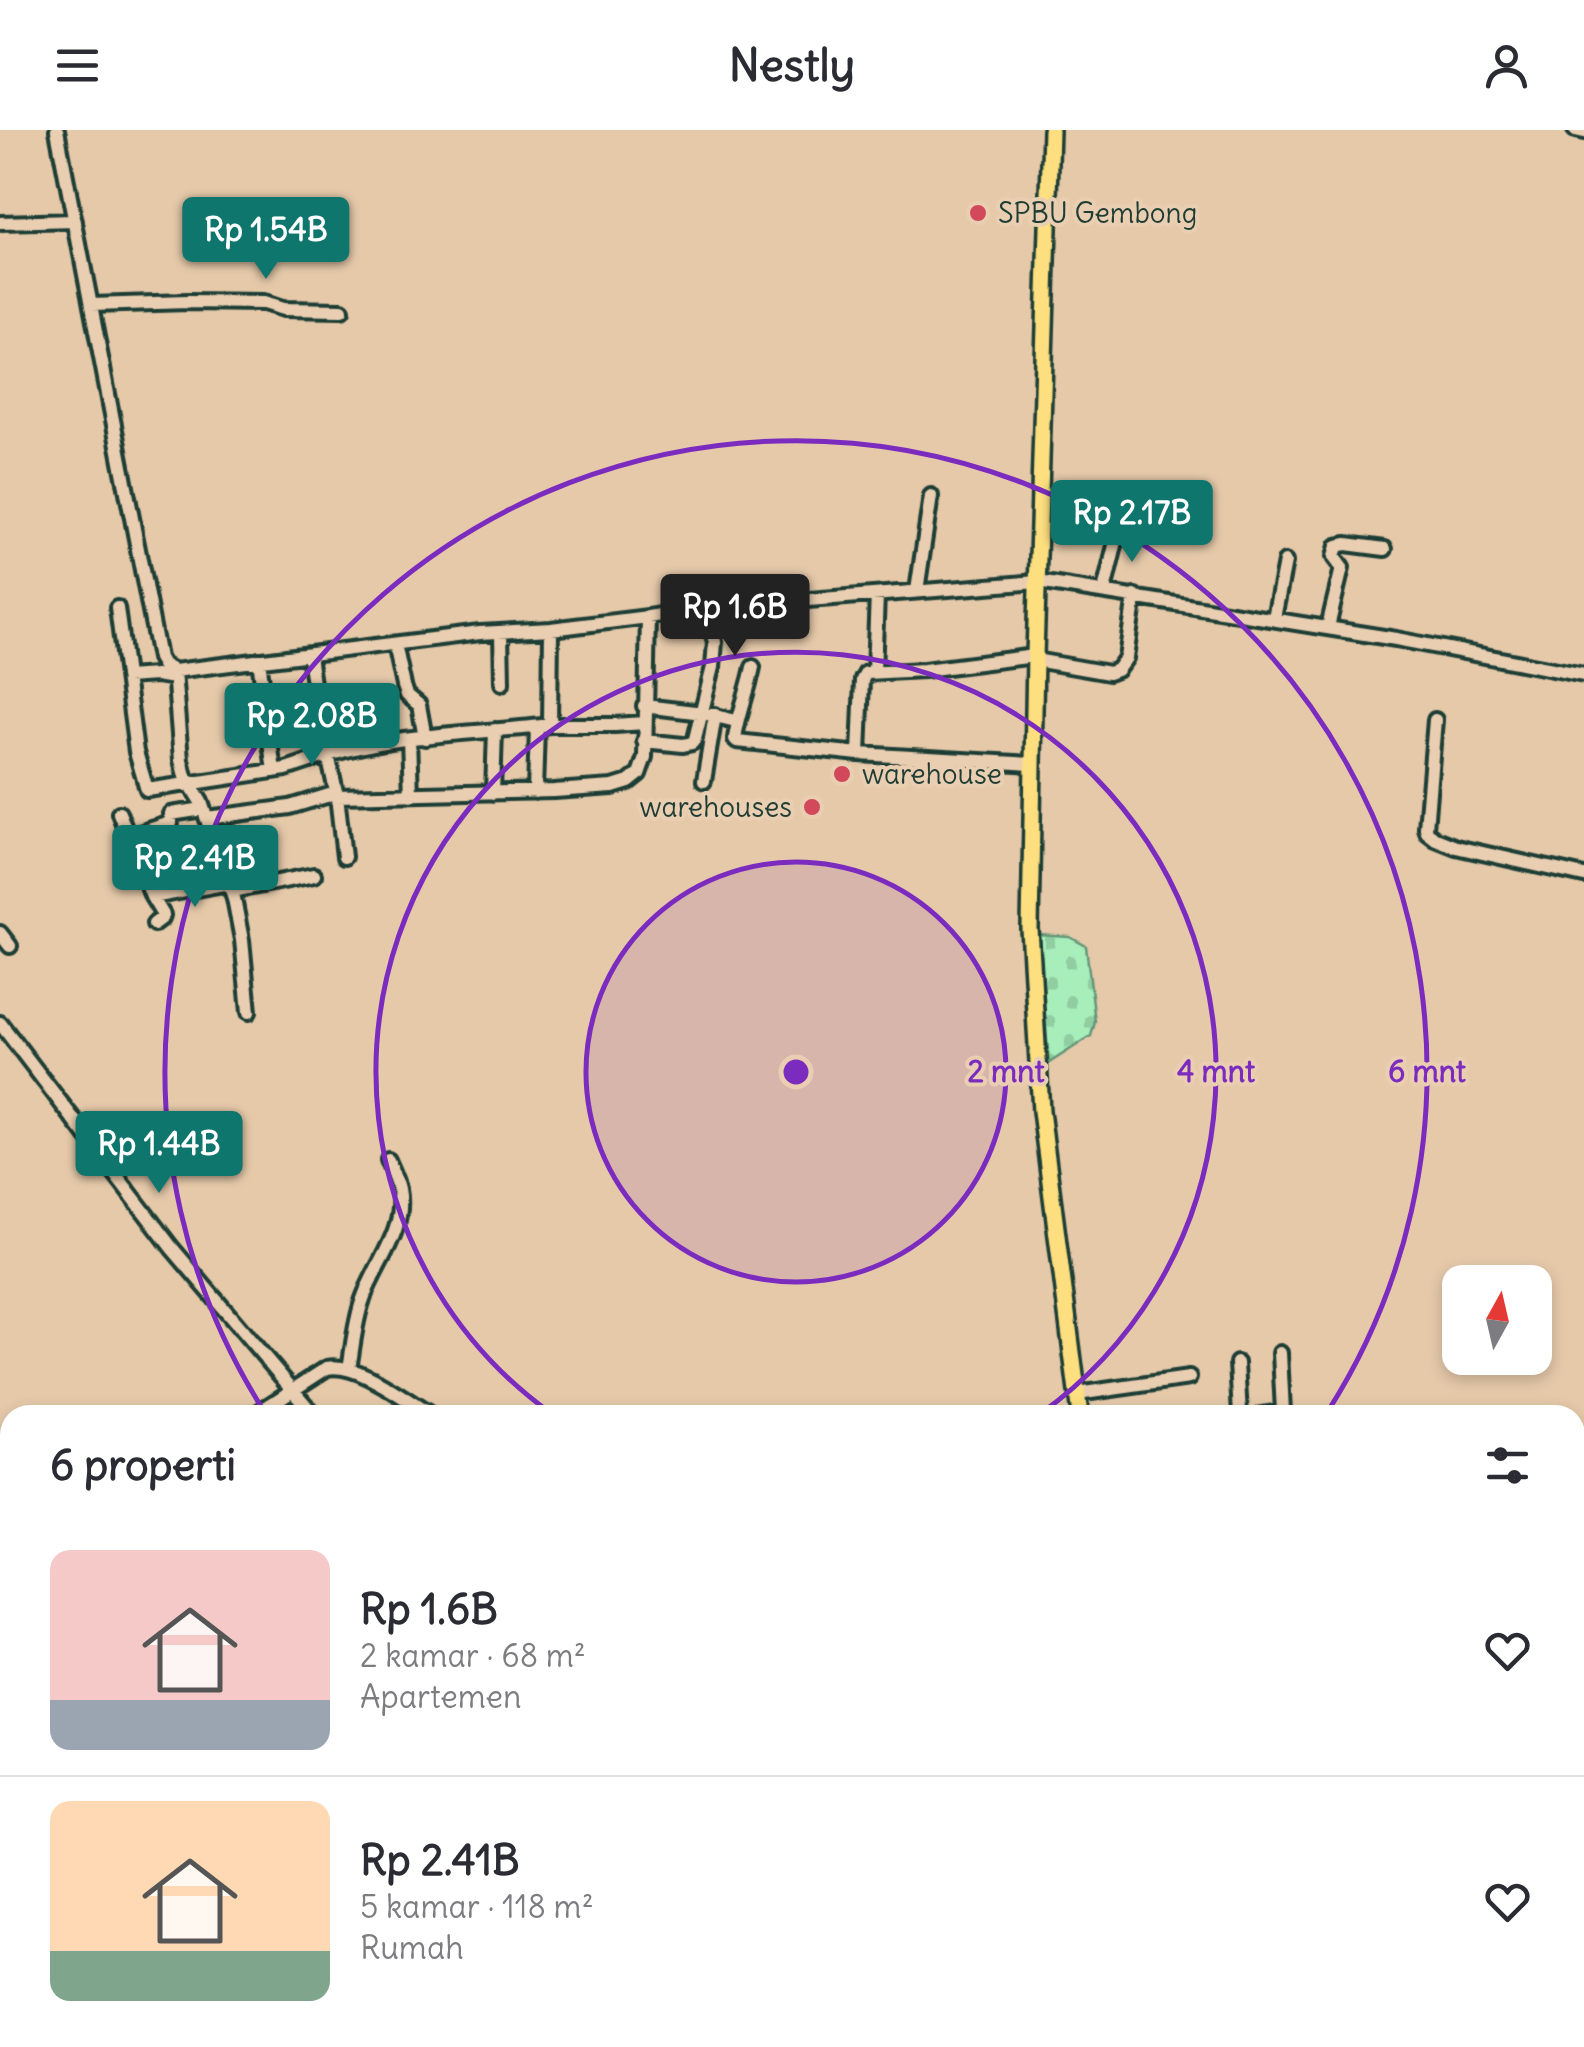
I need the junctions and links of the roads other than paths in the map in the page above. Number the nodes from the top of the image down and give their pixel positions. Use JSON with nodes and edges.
{"nodes":[{"id":1,"x":57,"y":130,"type":"edge"},
{"id":2,"x":1051,"y":130,"type":"edge"},
{"id":3,"x":1575,"y":130,"type":"edge"},
{"id":4,"x":1584,"y":132,"type":"edge"},
{"id":5,"x":75,"y":221,"type":"junction"},
{"id":6,"x":0,"y":223,"type":"edge"},
{"id":7,"x":91,"y":305,"type":"junction"},
{"id":8,"x":342,"y":310,"type":"dead end"},
{"id":9,"x":931,"y":496,"type":"dead end"},
{"id":10,"x":1119,"y":529,"type":"dead end"},
{"id":11,"x":1385,"y":550,"type":"dead end"},
{"id":12,"x":1285,"y":562,"type":"dead end"},
{"id":13,"x":1038,"y":582,"type":"junction"},
{"id":14,"x":1104,"y":591,"type":"junction"},
{"id":15,"x":917,"y":592,"type":"junction"},
{"id":16,"x":877,"y":595,"type":"junction"},
{"id":17,"x":1136,"y":596,"type":"junction"},
{"id":18,"x":117,"y":608,"type":"dead end"},
{"id":19,"x":705,"y":608,"type":"junction"},
{"id":20,"x":648,"y":618,"type":"junction"},
{"id":21,"x":1274,"y":618,"type":"junction"},
{"id":22,"x":1328,"y":628,"type":"junction"},
{"id":23,"x":551,"y":629,"type":"junction"},
{"id":24,"x":501,"y":632,"type":"junction"},
{"id":25,"x":396,"y":644,"type":"junction"},
{"id":26,"x":309,"y":655,"type":"junction"},
{"id":27,"x":1035,"y":658,"type":"junction"},
{"id":28,"x":259,"y":660,"type":"junction"},
{"id":29,"x":754,"y":667,"type":"dead end"},
{"id":30,"x":874,"y":672,"type":"junction"},
{"id":31,"x":174,"y":674,"type":"junction"},
{"id":32,"x":1584,"y":675,"type":"edge"},
{"id":33,"x":126,"y":678,"type":"junction"},
{"id":34,"x":502,"y":683,"type":"dead end"},
{"id":35,"x":644,"y":706,"type":"junction"},
{"id":36,"x":709,"y":714,"type":"junction"},
{"id":37,"x":1435,"y":720,"type":"dead end"},
{"id":38,"x":736,"y":721,"type":"junction"},
{"id":39,"x":644,"y":723,"type":"junction"},
{"id":40,"x":544,"y":726,"type":"junction"},
{"id":41,"x":495,"y":730,"type":"junction"},
{"id":42,"x":425,"y":738,"type":"junction"},
{"id":43,"x":409,"y":740,"type":"junction"},
{"id":44,"x":644,"y":740,"type":"junction"},
{"id":45,"x":859,"y":754,"type":"junction"},
{"id":46,"x":328,"y":755,"type":"junction"},
{"id":47,"x":1032,"y":764,"type":"junction"},
{"id":48,"x":274,"y":770,"type":"junction"},
{"id":49,"x":704,"y":781,"type":"dead end"},
{"id":50,"x":189,"y":783,"type":"junction"},
{"id":51,"x":536,"y":792,"type":"junction"},
{"id":52,"x":494,"y":793,"type":"junction"},
{"id":53,"x":336,"y":795,"type":"junction"},
{"id":54,"x":411,"y":795,"type":"junction"},
{"id":55,"x":119,"y":812,"type":"dead end"},
{"id":56,"x":205,"y":814,"type":"junction"},
{"id":57,"x":129,"y":836,"type":"junction"},
{"id":58,"x":344,"y":857,"type":"dead end"},
{"id":59,"x":314,"y":875,"type":"dead end"},
{"id":60,"x":1584,"y":876,"type":"edge"},
{"id":61,"x":230,"y":887,"type":"junction"},
{"id":62,"x":152,"y":897,"type":"junction"},
{"id":63,"x":154,"y":924,"type":"dead end"},
{"id":64,"x":0,"y":933,"type":"edge"},
{"id":65,"x":10,"y":946,"type":"dead end"},
{"id":66,"x":249,"y":1012,"type":"dead end"},
{"id":67,"x":0,"y":1023,"type":"edge"},
{"id":68,"x":388,"y":1160,"type":"dead end"},
{"id":69,"x":1280,"y":1353,"type":"dead end"},
{"id":70,"x":1237,"y":1362,"type":"dead end"},
{"id":71,"x":348,"y":1368,"type":"junction"},
{"id":72,"x":1189,"y":1378,"type":"dead end"},
{"id":73,"x":292,"y":1389,"type":"junction"},
{"id":74,"x":1077,"y":1394,"type":"junction"},
{"id":75,"x":269,"y":1405,"type":"edge"},
{"id":76,"x":306,"y":1405,"type":"edge"},
{"id":77,"x":414,"y":1405,"type":"edge"},
{"id":78,"x":1079,"y":1405,"type":"edge"},
{"id":79,"x":1239,"y":1405,"type":"edge"},
{"id":80,"x":1283,"y":1405,"type":"edge"}],
"edges":[{"from":1,"to":5,"type":"street"},
{"from":2,"to":13,"type":"main road"},
{"from":3,"to":4,"type":"street"},
{"from":5,"to":6,"type":"street"},
{"from":5,"to":7,"type":"street"},
{"from":7,"to":8,"type":"street"},
{"from":7,"to":31,"type":"street"},
{"from":9,"to":15,"type":"street"},
{"from":10,"to":14,"type":"street"},
{"from":11,"to":22,"type":"street"},
{"from":12,"to":21,"type":"street"},
{"from":13,"to":14,"type":"street"},
{"from":13,"to":15,"type":"street"},
{"from":13,"to":27,"type":"main road"},
{"from":14,"to":17,"type":"street"},
{"from":15,"to":16,"type":"street"},
{"from":16,"to":19,"type":"street"},
{"from":16,"to":30,"type":"street"},
{"from":17,"to":21,"type":"street"},
{"from":17,"to":27,"type":"street"},
{"from":18,"to":33,"type":"street"},
{"from":19,"to":20,"type":"street"},
{"from":19,"to":36,"type":"street"},
{"from":20,"to":23,"type":"street"},
{"from":20,"to":35,"type":"street"},
{"from":21,"to":22,"type":"street"},
{"from":22,"to":32,"type":"street"},
{"from":23,"to":24,"type":"street"},
{"from":23,"to":40,"type":"street"},
{"from":24,"to":25,"type":"street"},
{"from":24,"to":34,"type":"street"},
{"from":25,"to":26,"type":"street"},
{"from":25,"to":42,"type":"street"},
{"from":26,"to":28,"type":"street"},
{"from":26,"to":46,"type":"street"},
{"from":27,"to":30,"type":"street"},
{"from":27,"to":47,"type":"main road"},
{"from":28,"to":31,"type":"street"},
{"from":28,"to":48,"type":"street"},
{"from":29,"to":38,"type":"street"},
{"from":30,"to":45,"type":"street"},
{"from":31,"to":33,"type":"street"},
{"from":31,"to":50,"type":"street"},
{"from":33,"to":50,"type":"street"},
{"from":35,"to":36,"type":"street"},
{"from":35,"to":39,"type":"street"},
{"from":36,"to":38,"type":"street"},
{"from":36,"to":44,"type":"street"},
{"from":36,"to":49,"type":"street"},
{"from":37,"to":60,"type":"street"},
{"from":38,"to":45,"type":"street"},
{"from":39,"to":40,"type":"street"},
{"from":39,"to":44,"type":"street"},
{"from":40,"to":41,"type":"street"},
{"from":40,"to":51,"type":"street"},
{"from":41,"to":42,"type":"street"},
{"from":41,"to":52,"type":"street"},
{"from":42,"to":43,"type":"street"},
{"from":43,"to":46,"type":"street"},
{"from":43,"to":54,"type":"street"},
{"from":44,"to":51,"type":"street"},
{"from":45,"to":47,"type":"street"},
{"from":46,"to":48,"type":"street"},
{"from":46,"to":53,"type":"street"},
{"from":47,"to":74,"type":"main road"},
{"from":48,"to":50,"type":"street"},
{"from":50,"to":56,"type":"street"},
{"from":51,"to":52,"type":"street"},
{"from":52,"to":54,"type":"street"},
{"from":53,"to":54,"type":"street"},
{"from":53,"to":56,"type":"street"},
{"from":53,"to":58,"type":"street"},
{"from":55,"to":57,"type":"street"},
{"from":56,"to":57,"type":"street"},
{"from":56,"to":61,"type":"street"},
{"from":57,"to":62,"type":"street"},
{"from":59,"to":61,"type":"street"},
{"from":61,"to":62,"type":"street"},
{"from":61,"to":66,"type":"street"},
{"from":62,"to":63,"type":"street"},
{"from":64,"to":65,"type":"street"},
{"from":67,"to":73,"type":"street"},
{"from":68,"to":71,"type":"street"},
{"from":69,"to":80,"type":"street"},
{"from":70,"to":79,"type":"street"},
{"from":71,"to":73,"type":"street"},
{"from":71,"to":77,"type":"street"},
{"from":72,"to":74,"type":"street"},
{"from":73,"to":75,"type":"street"},
{"from":73,"to":76,"type":"street"},
{"from":74,"to":78,"type":"main road"}]}
